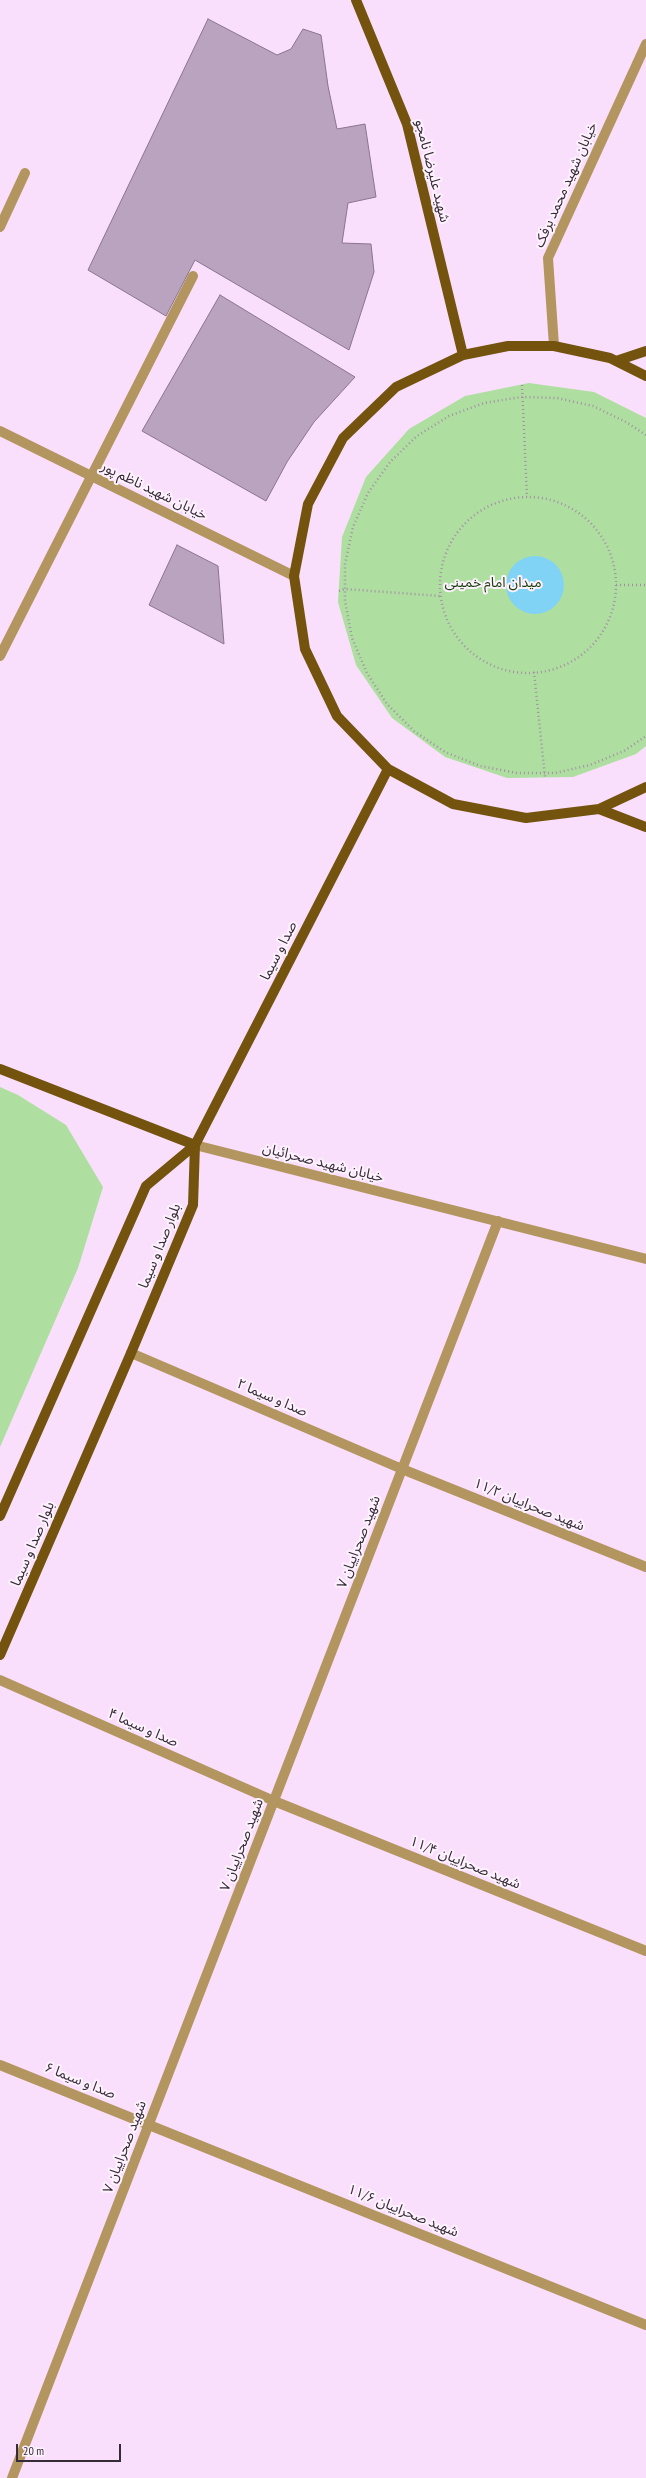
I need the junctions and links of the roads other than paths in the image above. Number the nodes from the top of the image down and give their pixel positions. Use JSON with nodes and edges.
{"nodes":[{"id":1,"x":356,"y":0,"type":"edge"},
{"id":2,"x":646,"y":44,"type":"edge"},
{"id":3,"x":25,"y":173,"type":"dead end"},
{"id":4,"x":0,"y":227,"type":"edge"},
{"id":5,"x":193,"y":276,"type":"dead end"},
{"id":6,"x":554,"y":346,"type":"junction"},
{"id":7,"x":646,"y":351,"type":"edge"},
{"id":8,"x":463,"y":355,"type":"junction"},
{"id":9,"x":616,"y":361,"type":"junction"},
{"id":10,"x":646,"y":376,"type":"edge"},
{"id":11,"x":0,"y":431,"type":"edge"},
{"id":12,"x":92,"y":476,"type":"junction"},
{"id":13,"x":294,"y":576,"type":"junction"},
{"id":14,"x":0,"y":656,"type":"edge"},
{"id":15,"x":388,"y":769,"type":"junction"},
{"id":16,"x":646,"y":787,"type":"edge"},
{"id":17,"x":599,"y":809,"type":"junction"},
{"id":18,"x":646,"y":827,"type":"edge"},
{"id":19,"x":0,"y":1069,"type":"edge"},
{"id":20,"x":195,"y":1145,"type":"junction"},
{"id":21,"x":498,"y":1221,"type":"junction"},
{"id":22,"x":646,"y":1259,"type":"edge"},
{"id":23,"x":131,"y":1353,"type":"junction"},
{"id":24,"x":402,"y":1469,"type":"junction"},
{"id":25,"x":0,"y":1516,"type":"edge"},
{"id":26,"x":646,"y":1567,"type":"edge"},
{"id":27,"x":0,"y":1655,"type":"edge"},
{"id":28,"x":0,"y":1680,"type":"edge"},
{"id":29,"x":274,"y":1801,"type":"junction"},
{"id":30,"x":646,"y":1951,"type":"edge"},
{"id":31,"x":0,"y":2064,"type":"edge"},
{"id":32,"x":149,"y":2124,"type":"junction"},
{"id":33,"x":646,"y":2325,"type":"edge"},
{"id":34,"x":12,"y":2478,"type":"edge"}],
"edges":[{"from":1,"to":8,"type":"main road","name":"شهید علیرضا نامجو"},
{"from":2,"to":6,"type":"street","name":"خیابان شهید محمد برفک"},
{"from":3,"to":4,"type":"street"},
{"from":5,"to":12,"type":"street"},
{"from":6,"to":8,"type":"main road"},
{"from":6,"to":9,"type":"main road"},
{"from":7,"to":9,"type":"main road"},
{"from":8,"to":13,"type":"main road"},
{"from":9,"to":10,"type":"main road"},
{"from":11,"to":12,"type":"street","name":"خیابان شهید ناظم پور"},
{"from":12,"to":13,"type":"street","name":"خیابان شهید ناظم پور"},
{"from":12,"to":14,"type":"street"},
{"from":13,"to":15,"type":"main road"},
{"from":15,"to":17,"type":"main road"},
{"from":15,"to":20,"type":"main road","name":"صدا و سیما"},
{"from":16,"to":17,"type":"main road"},
{"from":17,"to":18,"type":"main road"},
{"from":19,"to":20,"type":"main road","name":"خیابان شهید صحرائیان"},
{"from":20,"to":21,"type":"street","name":"خیابان شهید صحرائیان"},
{"from":20,"to":23,"type":"main road","name":"بلوار صدا و سیما"},
{"from":20,"to":25,"type":"main road"},
{"from":21,"to":22,"type":"street","name":"خیابان شهید صحرائیان"},
{"from":21,"to":24,"type":"street","name":"شهید صحراییان ۷"},
{"from":23,"to":24,"type":"street","name":"صدا و سیما ۲"},
{"from":23,"to":27,"type":"main road","name":"بلوار صدا و سیما"},
{"from":24,"to":26,"type":"street","name":"شهید صحراییان ۱۱/۲"},
{"from":24,"to":29,"type":"street","name":"شهید صحراییان ۷"},
{"from":28,"to":29,"type":"street","name":"صدا و سیما ۴"},
{"from":29,"to":30,"type":"street","name":"شهید صحراییان ۱۱/۴"},
{"from":29,"to":32,"type":"street","name":"شهید صحراییان ۷"},
{"from":31,"to":32,"type":"street","name":"صدا و سیما ۶"},
{"from":32,"to":33,"type":"street","name":"شهید صحراییان ۱۱/۶"},
{"from":32,"to":34,"type":"street","name":"شهید صحراییان ۷"}]}
